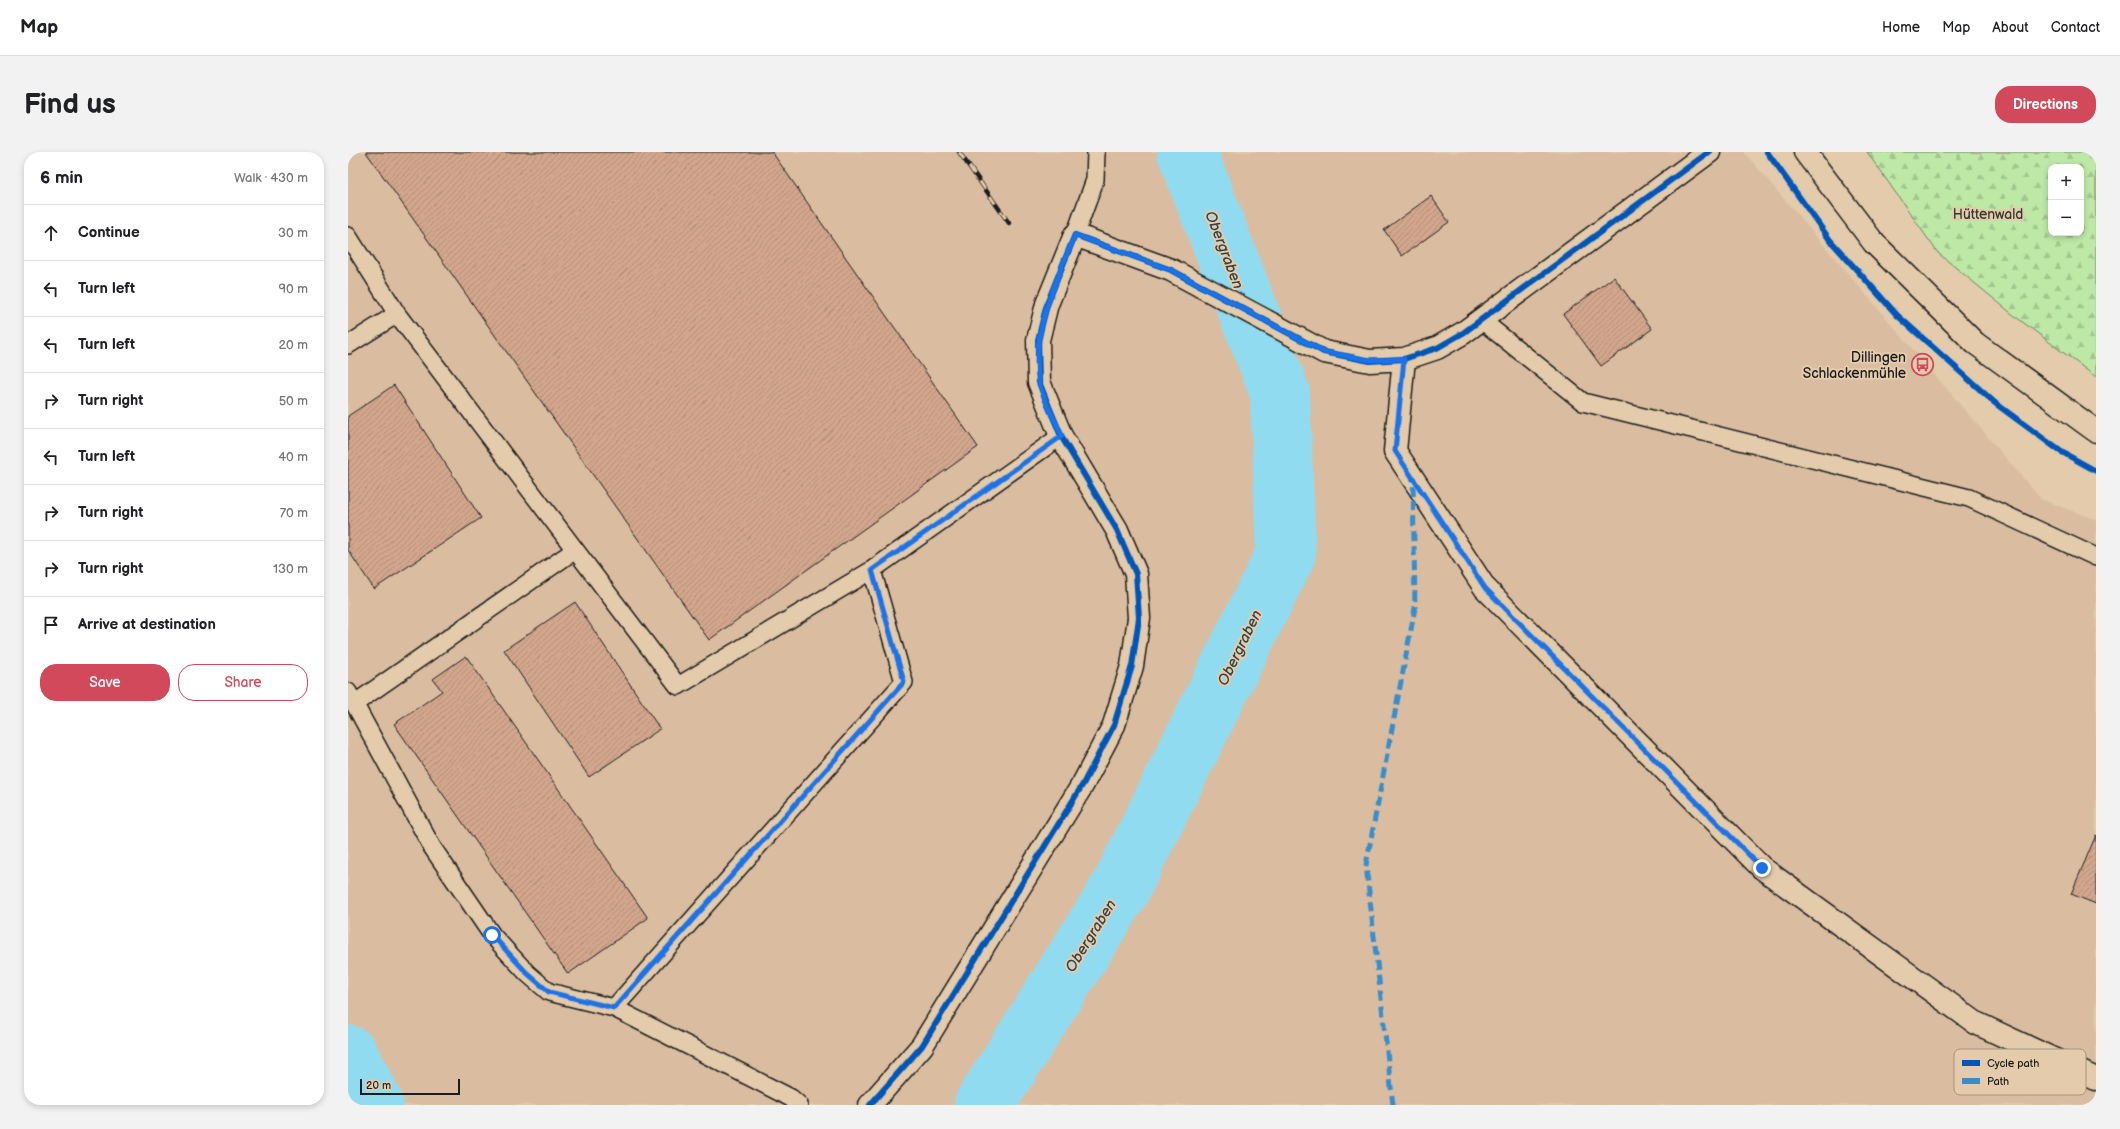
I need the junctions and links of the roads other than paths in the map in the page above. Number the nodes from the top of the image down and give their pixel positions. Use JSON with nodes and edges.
{"nodes":[{"id":1,"x":1096,"y":152,"type":"edge"},
{"id":2,"x":1709,"y":152,"type":"edge"},
{"id":3,"x":1805,"y":152,"type":"edge"},
{"id":4,"x":1075,"y":235,"type":"junction"},
{"id":5,"x":348,"y":236,"type":"edge"},
{"id":6,"x":397,"y":314,"type":"junction"},
{"id":7,"x":1480,"y":319,"type":"junction"},
{"id":8,"x":348,"y":345,"type":"edge"},
{"id":9,"x":1404,"y":359,"type":"junction"},
{"id":10,"x":2096,"y":430,"type":"edge"},
{"id":11,"x":1062,"y":436,"type":"junction"},
{"id":12,"x":575,"y":550,"type":"junction"},
{"id":13,"x":2096,"y":557,"type":"edge"},
{"id":14,"x":872,"y":570,"type":"junction"},
{"id":15,"x":351,"y":698,"type":"edge"},
{"id":16,"x":614,"y":1008,"type":"junction"},
{"id":17,"x":2032,"y":1049,"type":"edge"},
{"id":18,"x":2086,"y":1074,"type":"edge"},
{"id":19,"x":2096,"y":1079,"type":"edge"},
{"id":20,"x":799,"y":1105,"type":"edge"},
{"id":21,"x":870,"y":1105,"type":"edge"}],
"edges":[{"from":1,"to":4,"type":"lane"},
{"from":2,"to":7,"type":"street"},
{"from":3,"to":10,"type":"street"},
{"from":4,"to":9,"type":"street"},
{"from":4,"to":11,"type":"street"},
{"from":5,"to":6,"type":"lane"},
{"from":6,"to":8,"type":"lane"},
{"from":6,"to":12,"type":"lane"},
{"from":7,"to":9,"type":"street"},
{"from":7,"to":13,"type":"lane"},
{"from":9,"to":17,"type":"street"},
{"from":11,"to":14,"type":"lane"},
{"from":11,"to":21,"type":"street"},
{"from":12,"to":14,"type":"lane"},
{"from":12,"to":15,"type":"lane"},
{"from":14,"to":16,"type":"lane"},
{"from":15,"to":16,"type":"lane"},
{"from":16,"to":20,"type":"lane"},
{"from":18,"to":19,"type":"street"}]}
